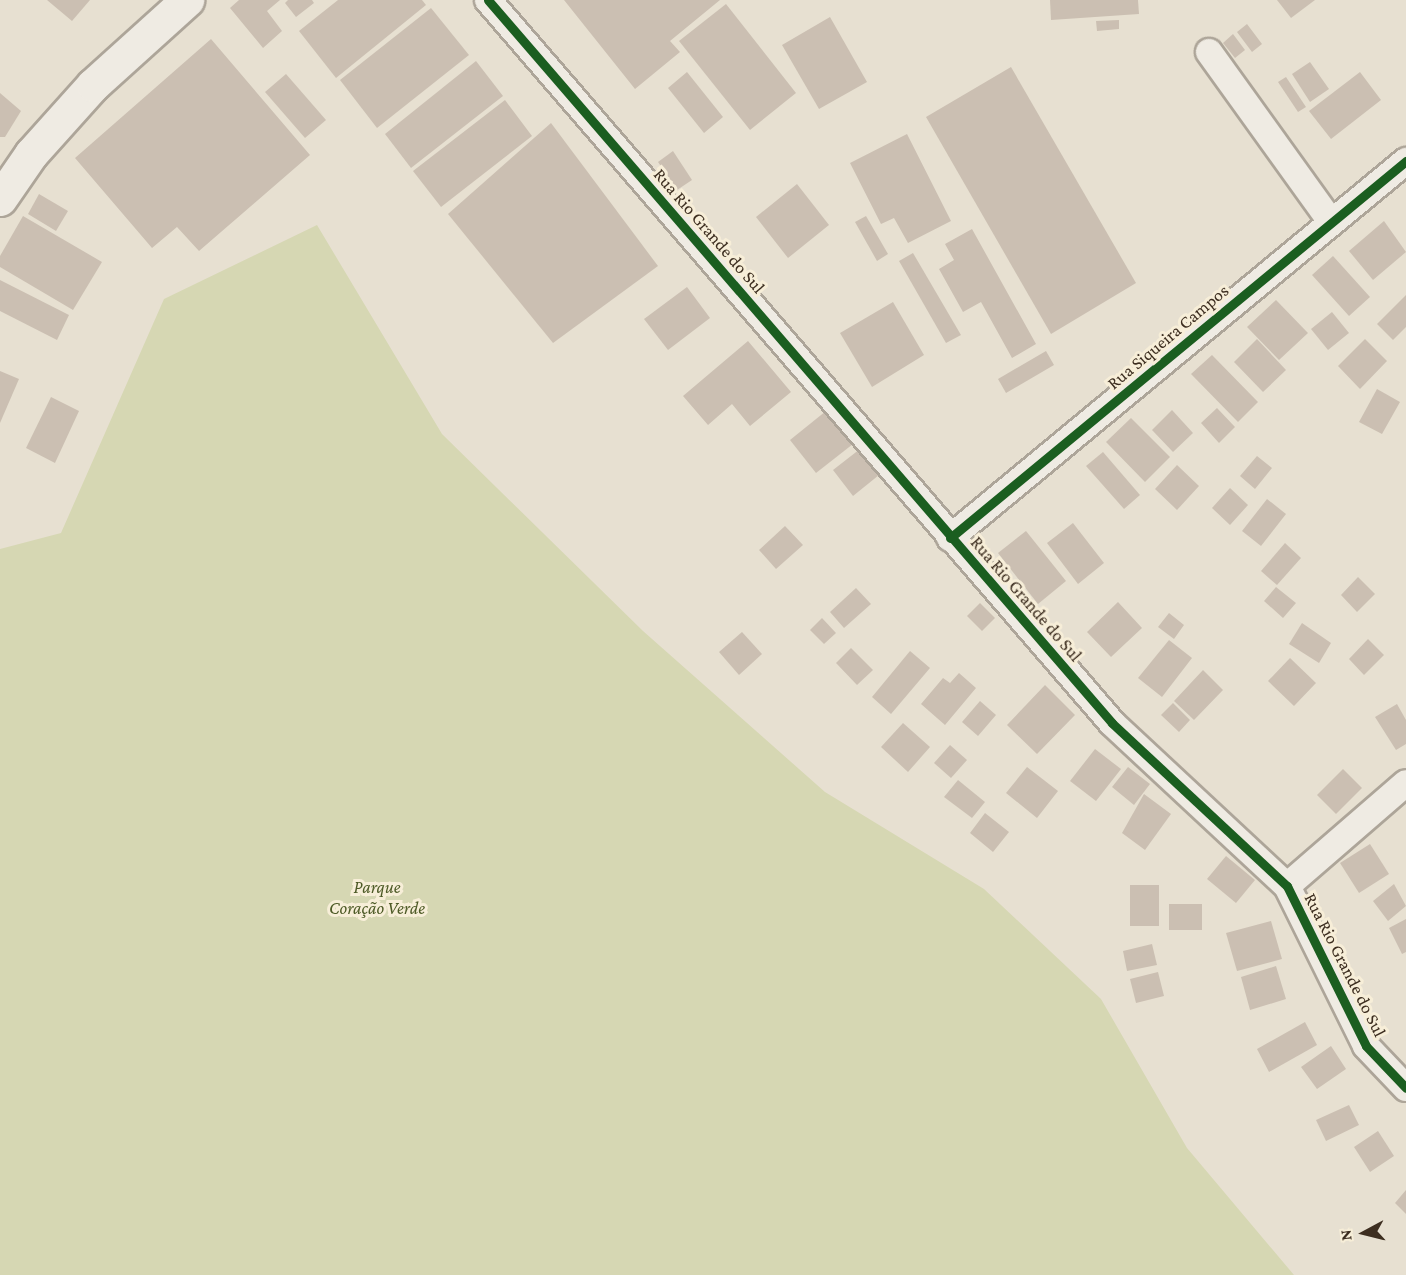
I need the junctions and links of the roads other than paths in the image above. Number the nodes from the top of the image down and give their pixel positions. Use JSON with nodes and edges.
{"nodes":[{"id":1,"x":187,"y":0,"type":"edge"},
{"id":2,"x":488,"y":0,"type":"edge"},
{"id":3,"x":1209,"y":52,"type":"dead end"},
{"id":4,"x":1406,"y":161,"type":"edge"},
{"id":5,"x":0,"y":199,"type":"edge"},
{"id":6,"x":1331,"y":222,"type":"junction"},
{"id":7,"x":950,"y":538,"type":"junction"},
{"id":8,"x":1406,"y":783,"type":"edge"},
{"id":9,"x":1287,"y":886,"type":"junction"},
{"id":10,"x":1406,"y":1088,"type":"edge"}],
"edges":[{"from":1,"to":5,"type":"main road"},
{"from":2,"to":7,"type":"street","name":"Rua Rio Grande do Sul"},
{"from":3,"to":6,"type":"street"},
{"from":4,"to":6,"type":"street","name":"Rua Siqueira Campos"},
{"from":6,"to":7,"type":"street","name":"Rua Siqueira Campos"},
{"from":7,"to":9,"type":"street","name":"Rua Rio Grande do Sul"},
{"from":8,"to":9,"type":"street"},
{"from":9,"to":10,"type":"street","name":"Rua Rio Grande do Sul"}]}
